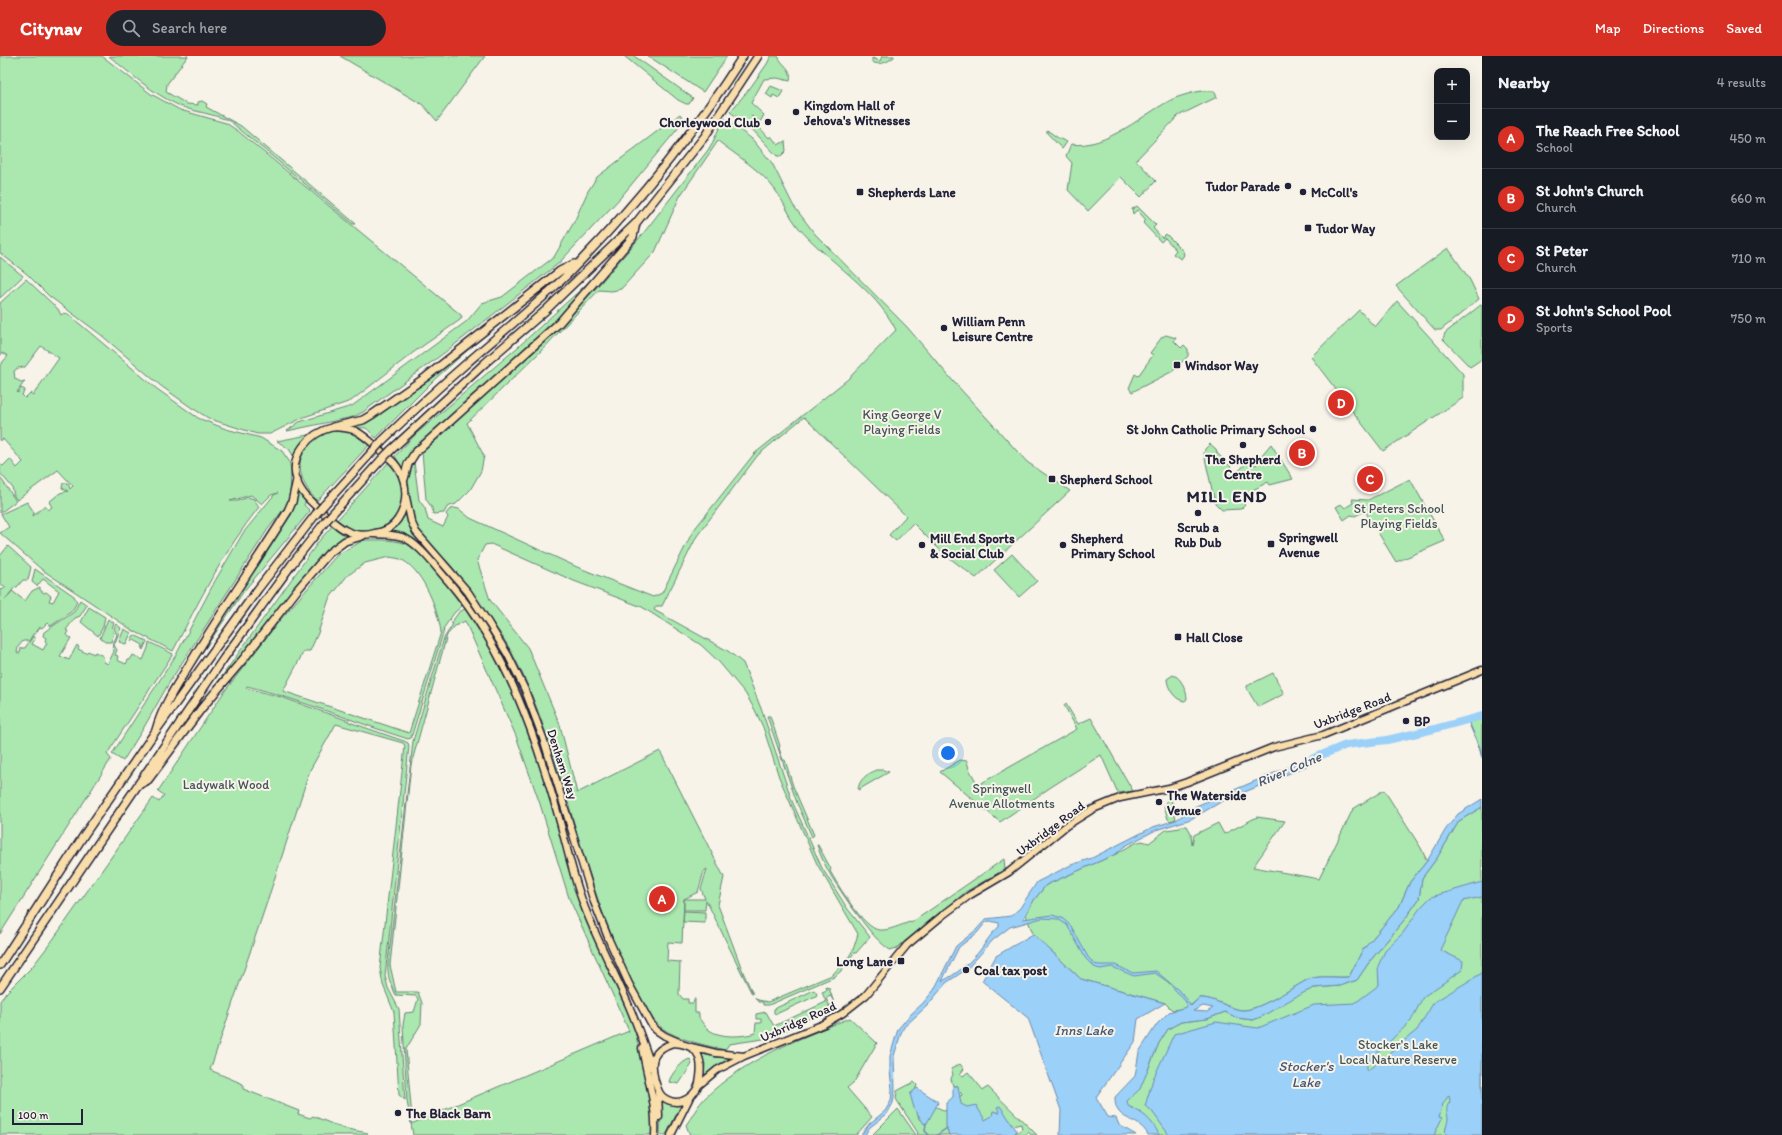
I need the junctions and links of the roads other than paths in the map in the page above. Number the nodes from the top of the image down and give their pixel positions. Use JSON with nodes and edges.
{"nodes":[{"id":1,"x":743,"y":56,"type":"edge"},
{"id":2,"x":758,"y":56,"type":"edge"},
{"id":3,"x":636,"y":223,"type":"junction"},
{"id":4,"x":580,"y":261,"type":"junction"},
{"id":5,"x":333,"y":428,"type":"junction"},
{"id":6,"x":404,"y":479,"type":"junction"},
{"id":7,"x":297,"y":480,"type":"junction"},
{"id":8,"x":406,"y":497,"type":"junction"},
{"id":9,"x":374,"y":534,"type":"junction"},
{"id":10,"x":362,"y":536,"type":"junction"},
{"id":11,"x":1482,"y":670,"type":"edge"},
{"id":12,"x":155,"y":732,"type":"junction"},
{"id":13,"x":137,"y":786,"type":"junction"},
{"id":14,"x":0,"y":965,"type":"edge"},
{"id":15,"x":0,"y":988,"type":"edge"},
{"id":16,"x":639,"y":1031,"type":"junction"},
{"id":17,"x":681,"y":1043,"type":"junction"},
{"id":18,"x":691,"y":1047,"type":"junction"},
{"id":19,"x":744,"y":1056,"type":"junction"},
{"id":20,"x":652,"y":1068,"type":"junction"},
{"id":21,"x":699,"y":1086,"type":"junction"},
{"id":22,"x":658,"y":1089,"type":"junction"},
{"id":23,"x":689,"y":1099,"type":"junction"},
{"id":24,"x":656,"y":1135,"type":"edge"},
{"id":25,"x":671,"y":1135,"type":"edge"}],
"edges":[{"from":1,"to":4,"type":"highway"},
{"from":2,"to":3,"type":"highway"},
{"from":3,"to":6,"type":"highway"},
{"from":3,"to":13,"type":"highway","bridge":true},
{"from":4,"to":5,"type":"highway"},
{"from":4,"to":12,"type":"highway","bridge":true},
{"from":5,"to":6,"type":"main road"},
{"from":5,"to":7,"type":"main road"},
{"from":6,"to":8,"type":"main road"},
{"from":7,"to":10,"type":"main road"},
{"from":7,"to":12,"type":"highway"},
{"from":8,"to":9,"type":"main road"},
{"from":8,"to":17,"type":"main road","name":"Denham Way"},
{"from":9,"to":10,"type":"main road"},
{"from":9,"to":16,"type":"main road","name":"Denham Way"},
{"from":10,"to":13,"type":"highway"},
{"from":11,"to":19,"type":"main road","name":"Uxbridge Road"},
{"from":12,"to":14,"type":"highway"},
{"from":13,"to":15,"type":"highway"},
{"from":16,"to":20,"type":"main road","name":"Denham Way"},
{"from":16,"to":24,"type":"main road"},
{"from":17,"to":18,"type":"main road"},
{"from":17,"to":20,"type":"main road"},
{"from":18,"to":19,"type":"main road","name":"Uxbridge Road"},
{"from":18,"to":21,"type":"main road"},
{"from":19,"to":21,"type":"main road","name":"Uxbridge Road"},
{"from":20,"to":22,"type":"main road"},
{"from":21,"to":23,"type":"main road"},
{"from":22,"to":23,"type":"main road"},
{"from":22,"to":24,"type":"main road"},
{"from":23,"to":25,"type":"main road"}]}
